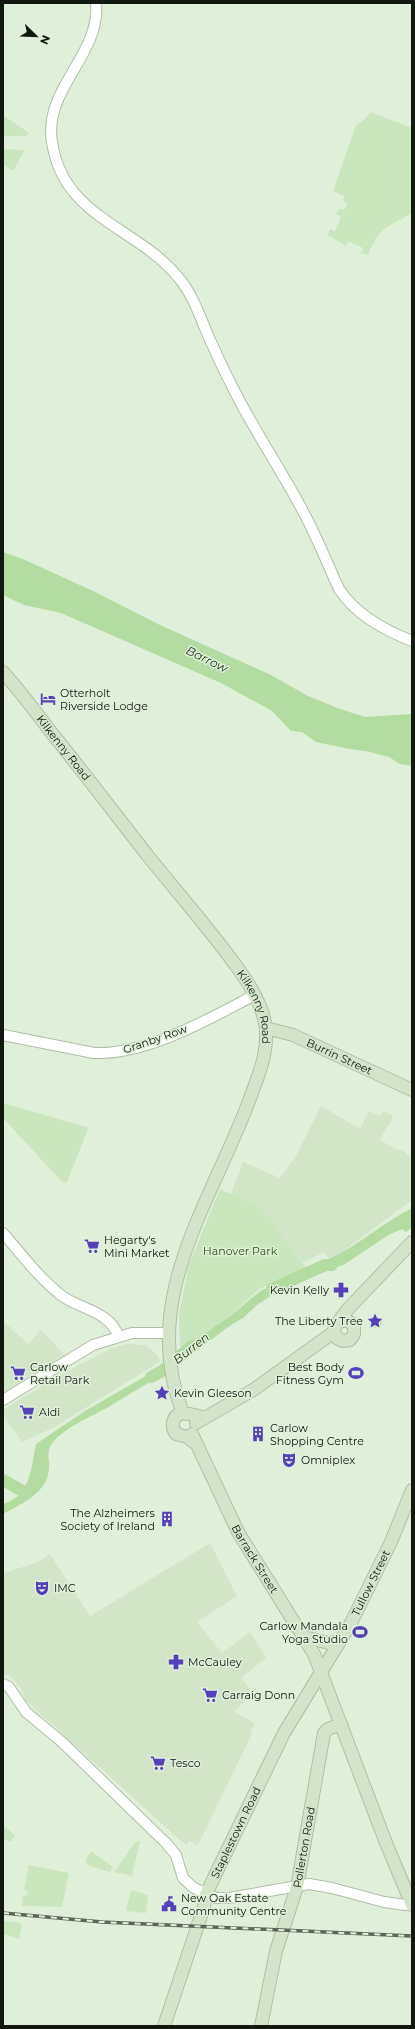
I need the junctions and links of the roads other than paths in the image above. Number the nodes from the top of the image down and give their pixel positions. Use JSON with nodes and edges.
{"nodes":[{"id":1,"x":96,"y":3,"type":"edge"},
{"id":2,"x":412,"y":641,"type":"edge"},
{"id":3,"x":3,"y":672,"type":"edge"},
{"id":4,"x":254,"y":995,"type":"junction"},
{"id":5,"x":266,"y":1028,"type":"junction"},
{"id":6,"x":3,"y":1035,"type":"edge"},
{"id":7,"x":412,"y":1090,"type":"edge"},
{"id":8,"x":3,"y":1234,"type":"edge"},
{"id":9,"x":412,"y":1242,"type":"edge"},
{"id":10,"x":356,"y":1302,"type":"junction"},
{"id":11,"x":352,"y":1324,"type":"junction"},
{"id":12,"x":337,"y":1331,"type":"junction"},
{"id":13,"x":168,"y":1333,"type":"junction"},
{"id":14,"x":118,"y":1336,"type":"junction"},
{"id":15,"x":3,"y":1400,"type":"edge"},
{"id":16,"x":189,"y":1415,"type":"junction"},
{"id":17,"x":191,"y":1438,"type":"junction"},
{"id":18,"x":412,"y":1490,"type":"edge"},
{"id":19,"x":304,"y":1637,"type":"junction"},
{"id":20,"x":340,"y":1641,"type":"junction"},
{"id":21,"x":322,"y":1671,"type":"junction"},
{"id":22,"x":3,"y":1684,"type":"edge"},
{"id":23,"x":341,"y":1724,"type":"junction"},
{"id":24,"x":297,"y":1887,"type":"junction"},
{"id":25,"x":206,"y":1894,"type":"junction"},
{"id":26,"x":412,"y":1905,"type":"edge"},
{"id":27,"x":164,"y":2026,"type":"edge"},
{"id":28,"x":261,"y":2026,"type":"edge"}],
"edges":[{"from":1,"to":2,"type":"street"},
{"from":3,"to":4,"type":"main road","name":"Kilkenny Road"},
{"from":4,"to":5,"type":"main road","name":"Kilkenny Road"},
{"from":4,"to":6,"type":"street","name":"Granby Row"},
{"from":5,"to":7,"type":"main road","name":"Burrin Street"},
{"from":5,"to":13,"type":"main road","name":"Kilkenny Road"},
{"from":8,"to":14,"type":"street"},
{"from":9,"to":10,"type":"main road"},
{"from":10,"to":11,"type":"main road"},
{"from":10,"to":12,"type":"main road"},
{"from":11,"to":12,"type":"main road"},
{"from":11,"to":12,"type":"main road"},
{"from":12,"to":16,"type":"main road"},
{"from":13,"to":14,"type":"street"},
{"from":13,"to":16,"type":"main road","name":"Kilkenny Road"},
{"from":14,"to":15,"type":"street"},
{"from":16,"to":17,"type":"main road"},
{"from":16,"to":17,"type":"main road","name":"Kilkenny Road"},
{"from":17,"to":19,"type":"main road","name":"Barrack Street"},
{"from":18,"to":20,"type":"main road","name":"Tullow Street"},
{"from":19,"to":20,"type":"main road"},
{"from":19,"to":21,"type":"main road","name":"Barrack Street"},
{"from":20,"to":21,"type":"main road","name":"Tullow Street"},
{"from":21,"to":23,"type":"main road","name":"Barrack Street"},
{"from":21,"to":25,"type":"main road","name":"Staplestown Road"},
{"from":22,"to":25,"type":"street"},
{"from":23,"to":24,"type":"main road","name":"Pollerton Road"},
{"from":23,"to":26,"type":"main road","name":"Barrack Street"},
{"from":24,"to":25,"type":"street"},
{"from":24,"to":26,"type":"street"},
{"from":24,"to":28,"type":"main road","name":"Pollerton Road"},
{"from":25,"to":27,"type":"main road","name":"Staplestown Road"}]}
